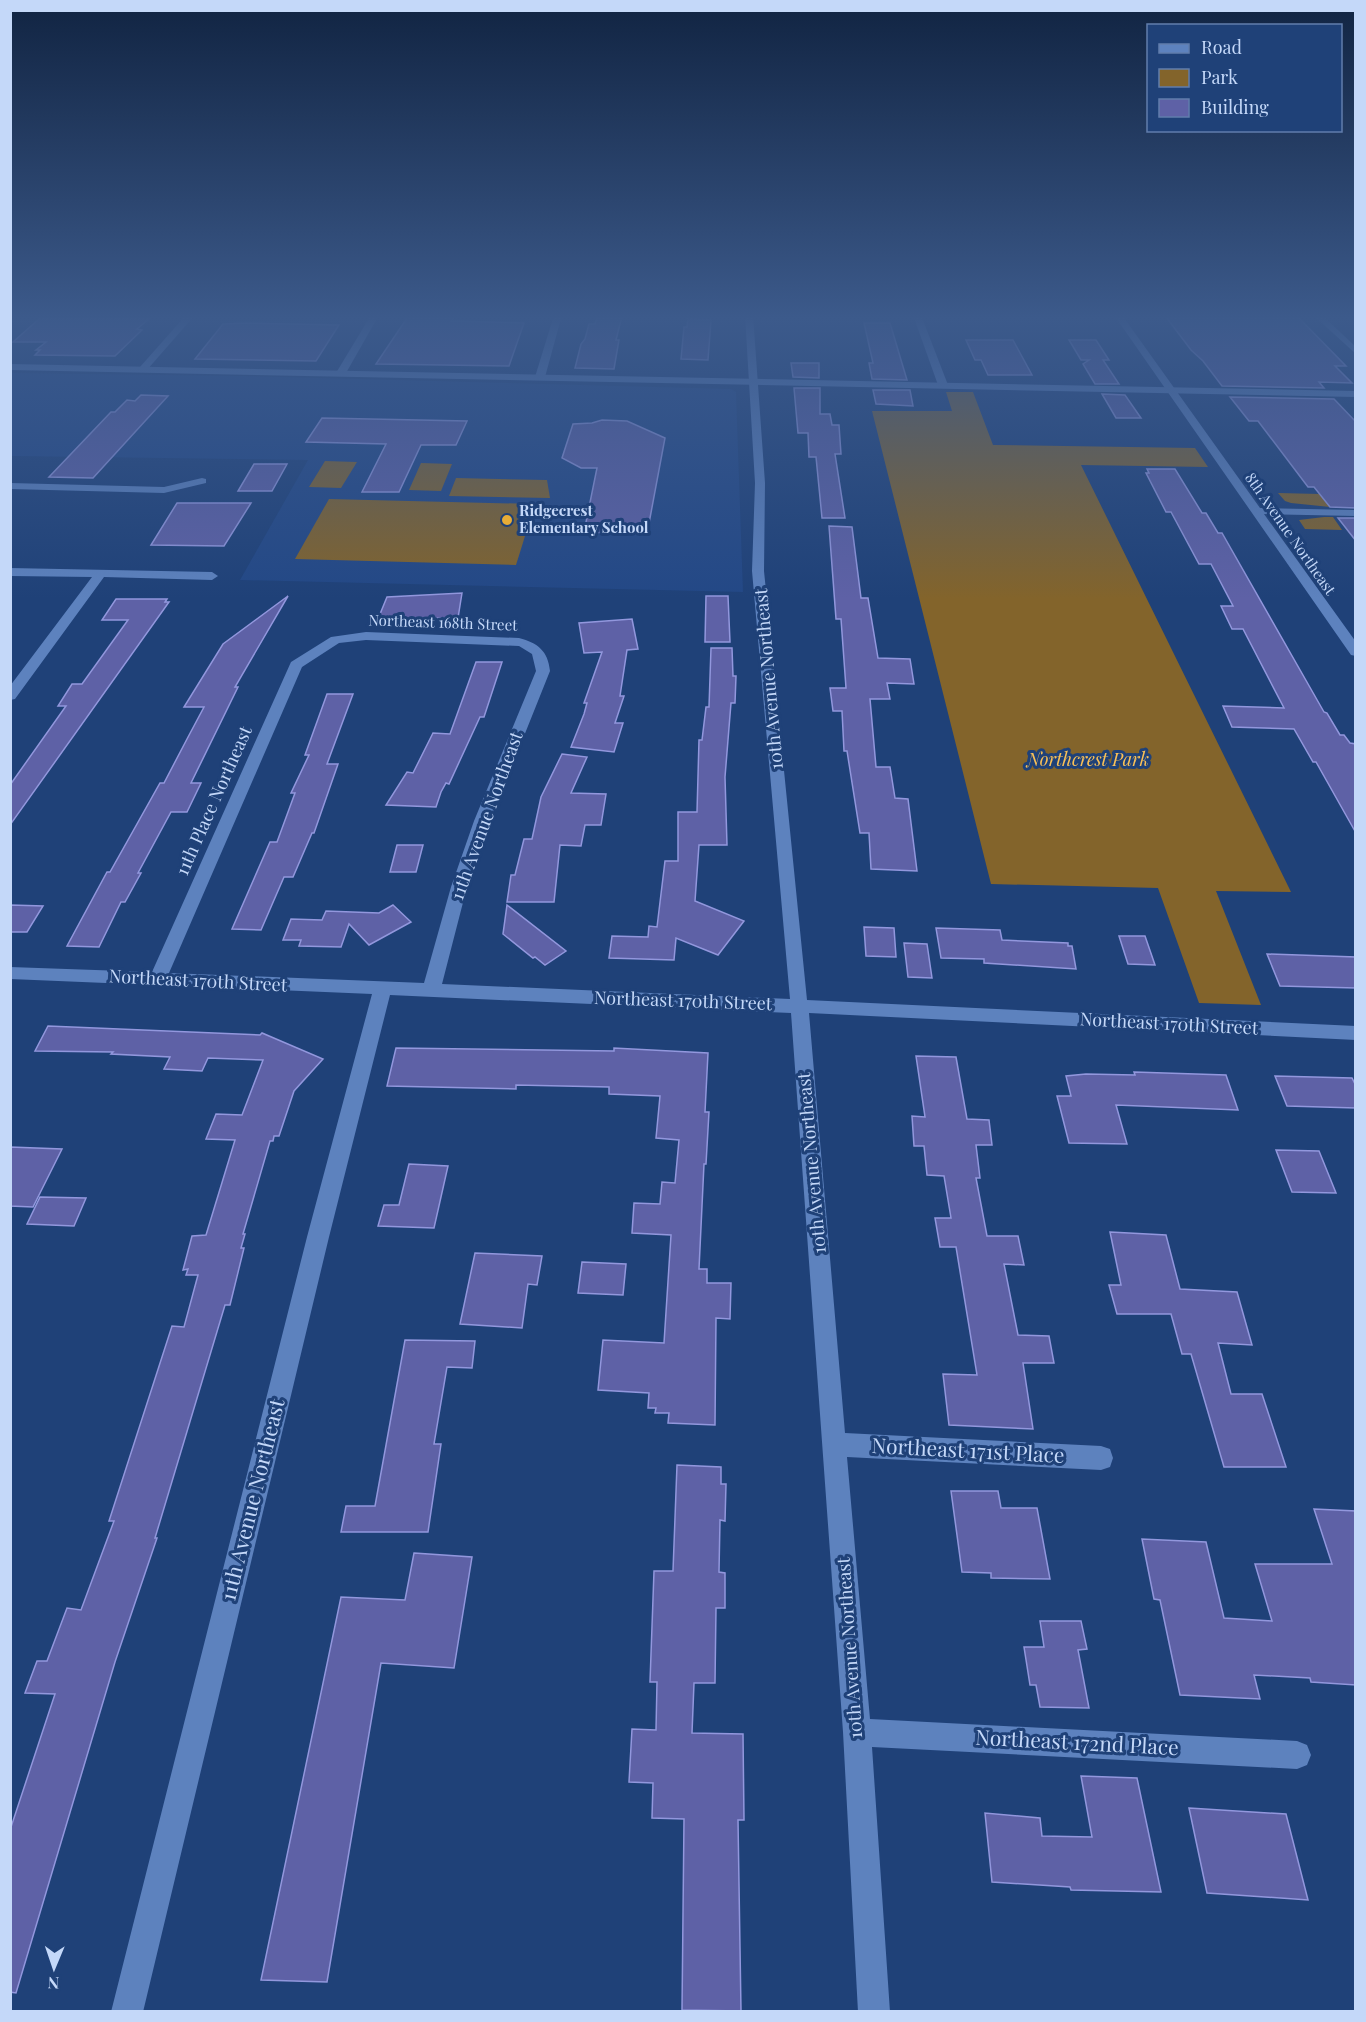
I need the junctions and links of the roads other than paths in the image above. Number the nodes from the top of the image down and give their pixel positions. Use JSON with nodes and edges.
{"nodes":[{"id":1,"x":754,"y":409,"type":"edge"},
{"id":2,"x":1183,"y":409,"type":"edge"},
{"id":3,"x":201,"y":481,"type":"dead end"},
{"id":4,"x":10,"y":486,"type":"edge"},
{"id":5,"x":1255,"y":511,"type":"junction"},
{"id":6,"x":1356,"y":513,"type":"edge"},
{"id":7,"x":10,"y":572,"type":"edge"},
{"id":8,"x":100,"y":574,"type":"junction"},
{"id":9,"x":212,"y":576,"type":"dead end"},
{"id":10,"x":533,"y":645,"type":"joint"},
{"id":11,"x":318,"y":649,"type":"joint"},
{"id":12,"x":1356,"y":652,"type":"edge"},
{"id":13,"x":10,"y":696,"type":"edge"},
{"id":14,"x":11,"y":975,"type":"edge"},
{"id":15,"x":158,"y":978,"type":"junction"},
{"id":16,"x":382,"y":990,"type":"junction"},
{"id":17,"x":431,"y":991,"type":"junction"},
{"id":18,"x":799,"y":1005,"type":"junction"},
{"id":19,"x":1356,"y":1033,"type":"edge"},
{"id":20,"x":834,"y":1444,"type":"junction"},
{"id":21,"x":1101,"y":1458,"type":"dead end"},
{"id":22,"x":857,"y":1732,"type":"junction"},
{"id":23,"x":1297,"y":1755,"type":"dead end"},
{"id":24,"x":127,"y":2012,"type":"edge"},
{"id":25,"x":874,"y":2012,"type":"edge"}],
"edges":[{"from":1,"to":18,"type":"street","name":"10th Avenue Northeast"},
{"from":2,"to":5,"type":"street","name":"8th Avenue Northeast"},
{"from":3,"to":4,"type":"street"},
{"from":5,"to":6,"type":"street"},
{"from":5,"to":12,"type":"street","name":"8th Avenue Northeast"},
{"from":7,"to":8,"type":"street"},
{"from":8,"to":9,"type":"street"},
{"from":8,"to":13,"type":"street"},
{"from":10,"to":11,"type":"street","name":"Northeast 168th Street"},
{"from":10,"to":17,"type":"street","name":"11th Avenue Northeast"},
{"from":11,"to":15,"type":"street","name":"11th Place Northeast"},
{"from":14,"to":15,"type":"street","name":"Northeast 170th Street"},
{"from":15,"to":16,"type":"street","name":"Northeast 170th Street"},
{"from":16,"to":17,"type":"street","name":"Northeast 170th Street"},
{"from":16,"to":24,"type":"street","name":"11th Avenue Northeast"},
{"from":17,"to":18,"type":"street","name":"Northeast 170th Street"},
{"from":18,"to":19,"type":"street","name":"Northeast 170th Street"},
{"from":18,"to":20,"type":"street","name":"10th Avenue Northeast"},
{"from":20,"to":21,"type":"street","name":"Northeast 171st Place"},
{"from":20,"to":22,"type":"street","name":"10th Avenue Northeast"},
{"from":22,"to":23,"type":"street","name":"Northeast 172nd Place"},
{"from":22,"to":25,"type":"street","name":"10th Avenue Northeast"}]}
